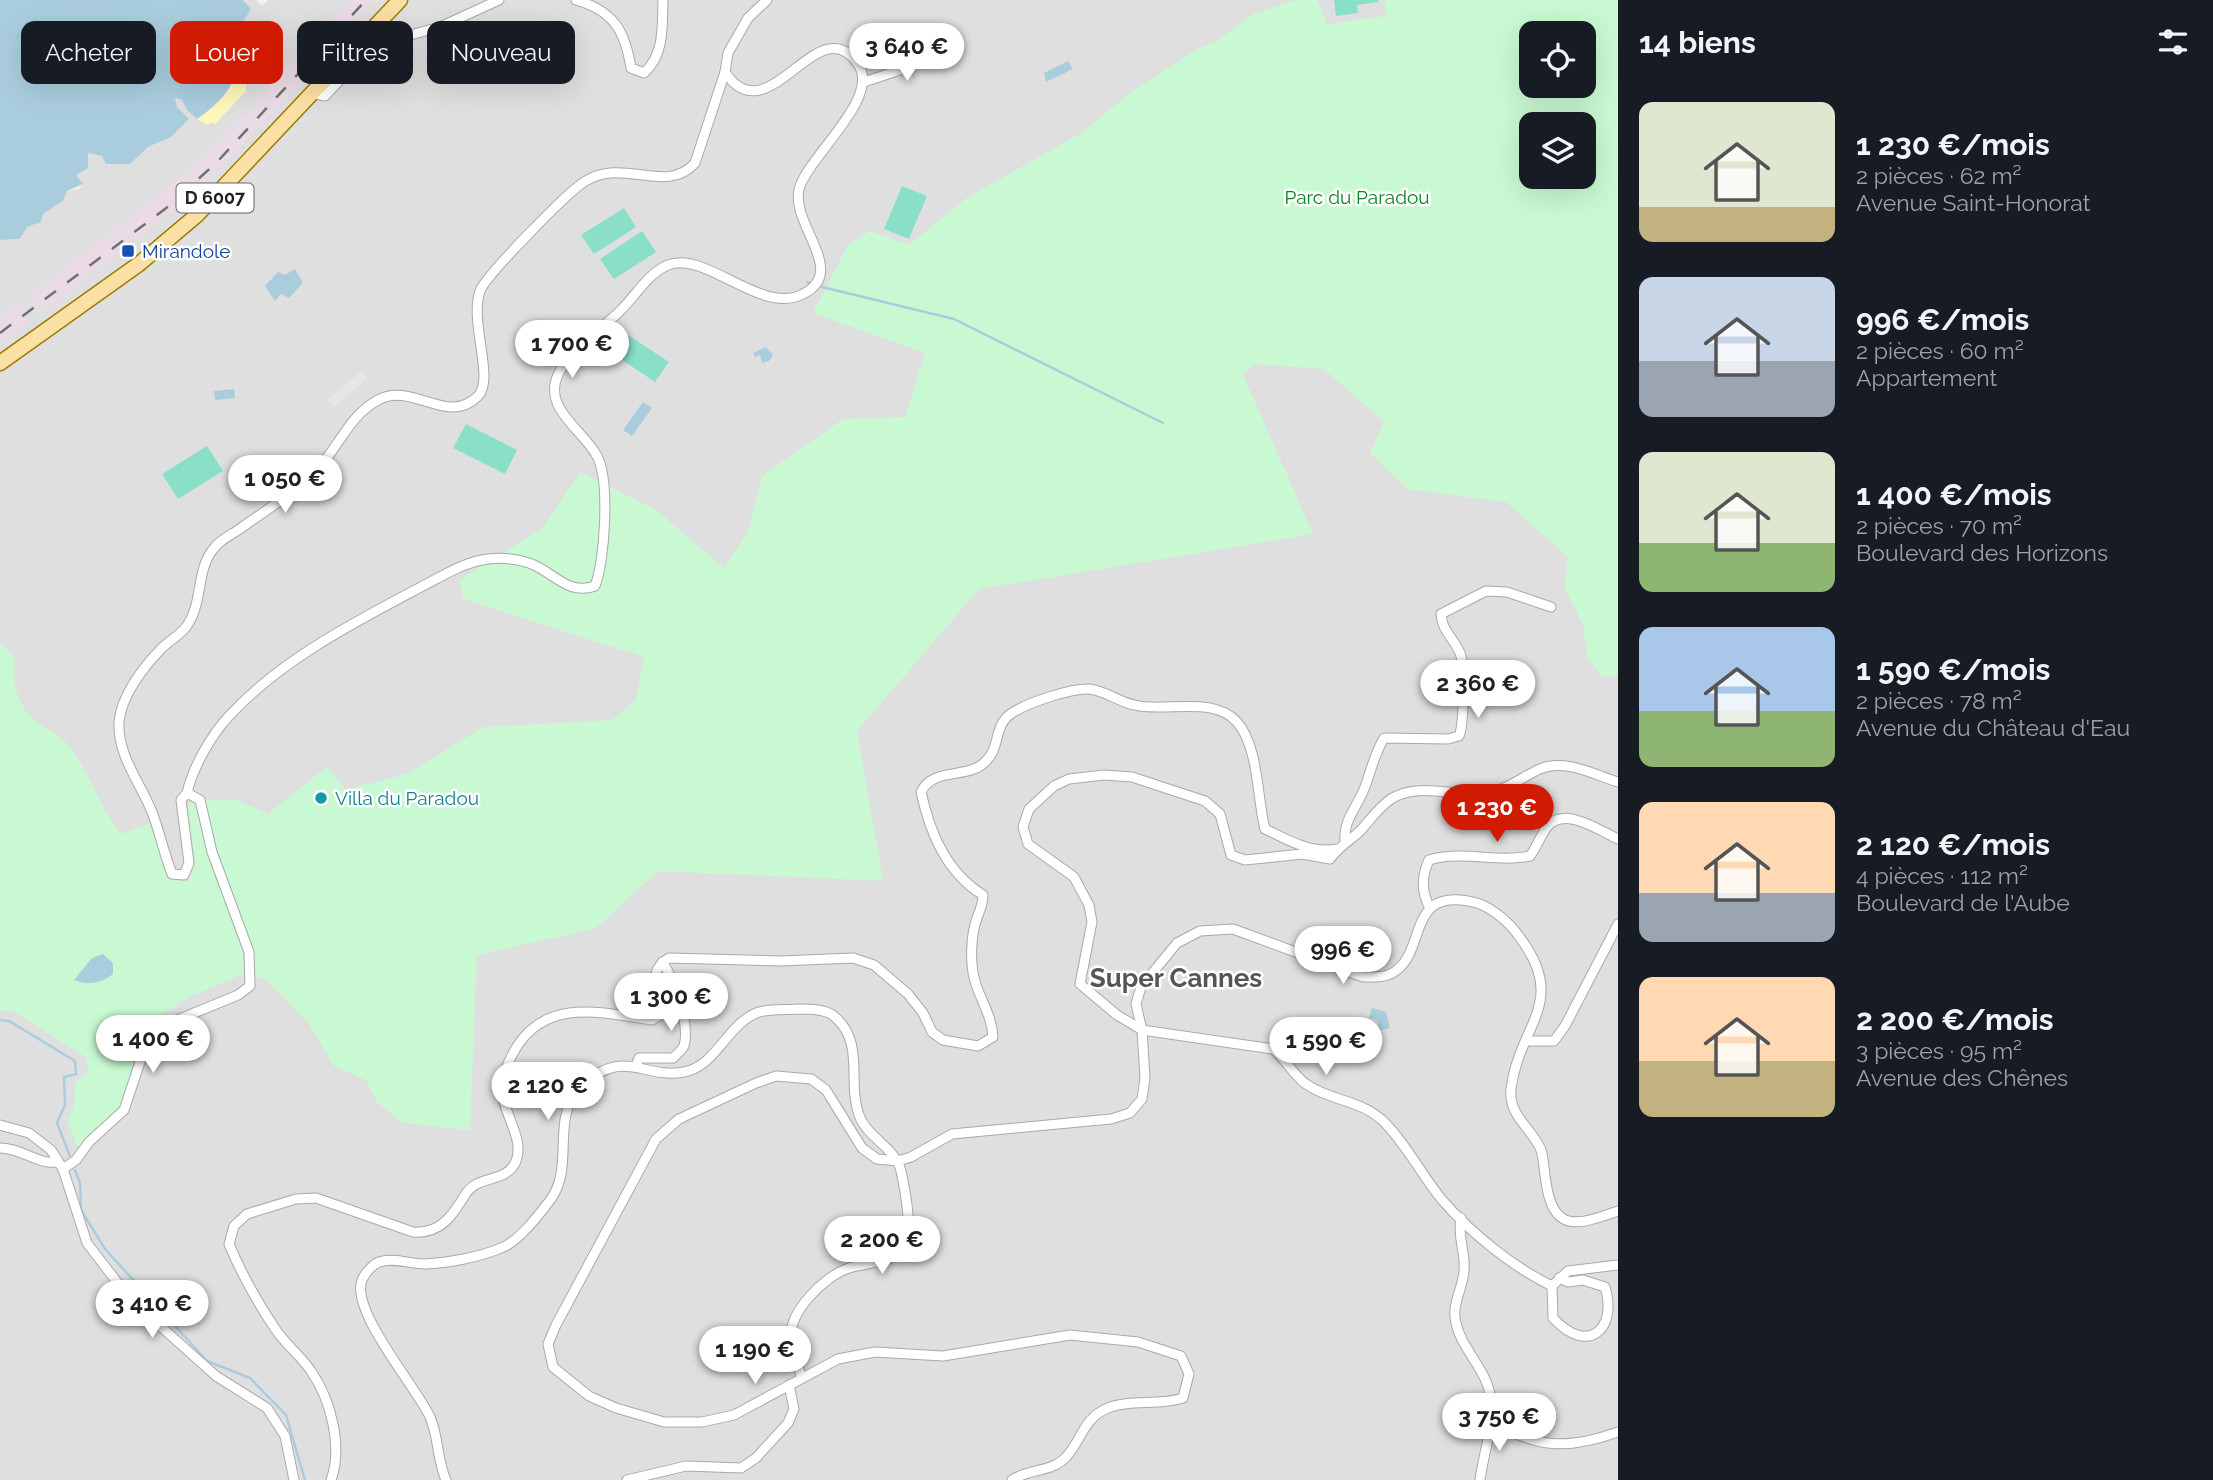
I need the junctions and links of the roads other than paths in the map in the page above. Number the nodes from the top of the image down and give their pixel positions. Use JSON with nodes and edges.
{"nodes":[{"id":1,"x":393,"y":0,"type":"edge"},
{"id":2,"x":400,"y":0,"type":"edge"},
{"id":3,"x":499,"y":0,"type":"edge"},
{"id":4,"x":576,"y":0,"type":"edge"},
{"id":5,"x":663,"y":0,"type":"edge"},
{"id":6,"x":767,"y":0,"type":"edge"},
{"id":7,"x":937,"y":50,"type":"dead end"},
{"id":8,"x":725,"y":72,"type":"junction"},
{"id":9,"x":864,"y":82,"type":"junction"},
{"id":10,"x":311,"y":93,"type":"junction"},
{"id":11,"x":0,"y":356,"type":"edge"},
{"id":12,"x":0,"y":363,"type":"edge"},
{"id":13,"x":1551,"y":607,"type":"dead end"},
{"id":14,"x":1618,"y":782,"type":"edge"},
{"id":15,"x":187,"y":793,"type":"junction"},
{"id":16,"x":1618,"y":839,"type":"edge"},
{"id":17,"x":1345,"y":840,"type":"junction"},
{"id":18,"x":1337,"y":849,"type":"junction"},
{"id":19,"x":1430,"y":908,"type":"junction"},
{"id":20,"x":1618,"y":924,"type":"edge"},
{"id":21,"x":662,"y":962,"type":"junction"},
{"id":22,"x":1142,"y":1030,"type":"junction"},
{"id":23,"x":1527,"y":1041,"type":"junction"},
{"id":24,"x":636,"y":1066,"type":"junction"},
{"id":25,"x":0,"y":1125,"type":"edge"},
{"id":26,"x":0,"y":1148,"type":"edge"},
{"id":27,"x":898,"y":1161,"type":"junction"},
{"id":28,"x":60,"y":1165,"type":"junction"},
{"id":29,"x":1618,"y":1212,"type":"edge"},
{"id":30,"x":1461,"y":1218,"type":"junction"},
{"id":31,"x":1618,"y":1265,"type":"edge"},
{"id":32,"x":1559,"y":1278,"type":"junction"},
{"id":33,"x":1552,"y":1286,"type":"junction"},
{"id":34,"x":802,"y":1378,"type":"junction"},
{"id":35,"x":789,"y":1385,"type":"junction"},
{"id":36,"x":1489,"y":1422,"type":"junction"},
{"id":37,"x":1618,"y":1432,"type":"edge"},
{"id":38,"x":294,"y":1480,"type":"edge"},
{"id":39,"x":331,"y":1480,"type":"edge"},
{"id":40,"x":446,"y":1480,"type":"edge"},
{"id":41,"x":628,"y":1480,"type":"edge"},
{"id":42,"x":1012,"y":1480,"type":"edge"},
{"id":43,"x":1480,"y":1480,"type":"edge"}],
"edges":[{"from":1,"to":11,"type":"main road","number":"D 6007"},
{"from":2,"to":10,"type":"main road","number":"D 6007"},
{"from":3,"to":10,"type":"street"},
{"from":4,"to":5,"type":"street"},
{"from":6,"to":8,"type":"street"},
{"from":7,"to":9,"type":"street"},
{"from":8,"to":9,"type":"street"},
{"from":8,"to":15,"type":"street"},
{"from":9,"to":15,"type":"street"},
{"from":10,"to":12,"type":"main road","number":"D 6007"},
{"from":13,"to":17,"type":"street"},
{"from":14,"to":17,"type":"street"},
{"from":15,"to":28,"type":"street"},
{"from":16,"to":19,"type":"street"},
{"from":17,"to":18,"type":"street"},
{"from":18,"to":21,"type":"street"},
{"from":18,"to":22,"type":"street"},
{"from":19,"to":22,"type":"street"},
{"from":19,"to":23,"type":"street"},
{"from":20,"to":23,"type":"street"},
{"from":21,"to":24,"type":"street"},
{"from":21,"to":39,"type":"street"},
{"from":22,"to":27,"type":"street"},
{"from":22,"to":30,"type":"street"},
{"from":23,"to":29,"type":"street"},
{"from":24,"to":27,"type":"street"},
{"from":24,"to":40,"type":"street"},
{"from":25,"to":28,"type":"street"},
{"from":26,"to":28,"type":"street"},
{"from":27,"to":34,"type":"street"},
{"from":27,"to":35,"type":"street"},
{"from":28,"to":38,"type":"street"},
{"from":30,"to":33,"type":"street"},
{"from":30,"to":36,"type":"street"},
{"from":31,"to":32,"type":"street"},
{"from":32,"to":33,"type":"street"},
{"from":32,"to":33,"type":"street"},
{"from":34,"to":35,"type":"street"},
{"from":34,"to":42,"type":"street"},
{"from":35,"to":41,"type":"street"},
{"from":36,"to":37,"type":"street"},
{"from":36,"to":43,"type":"street"}]}
